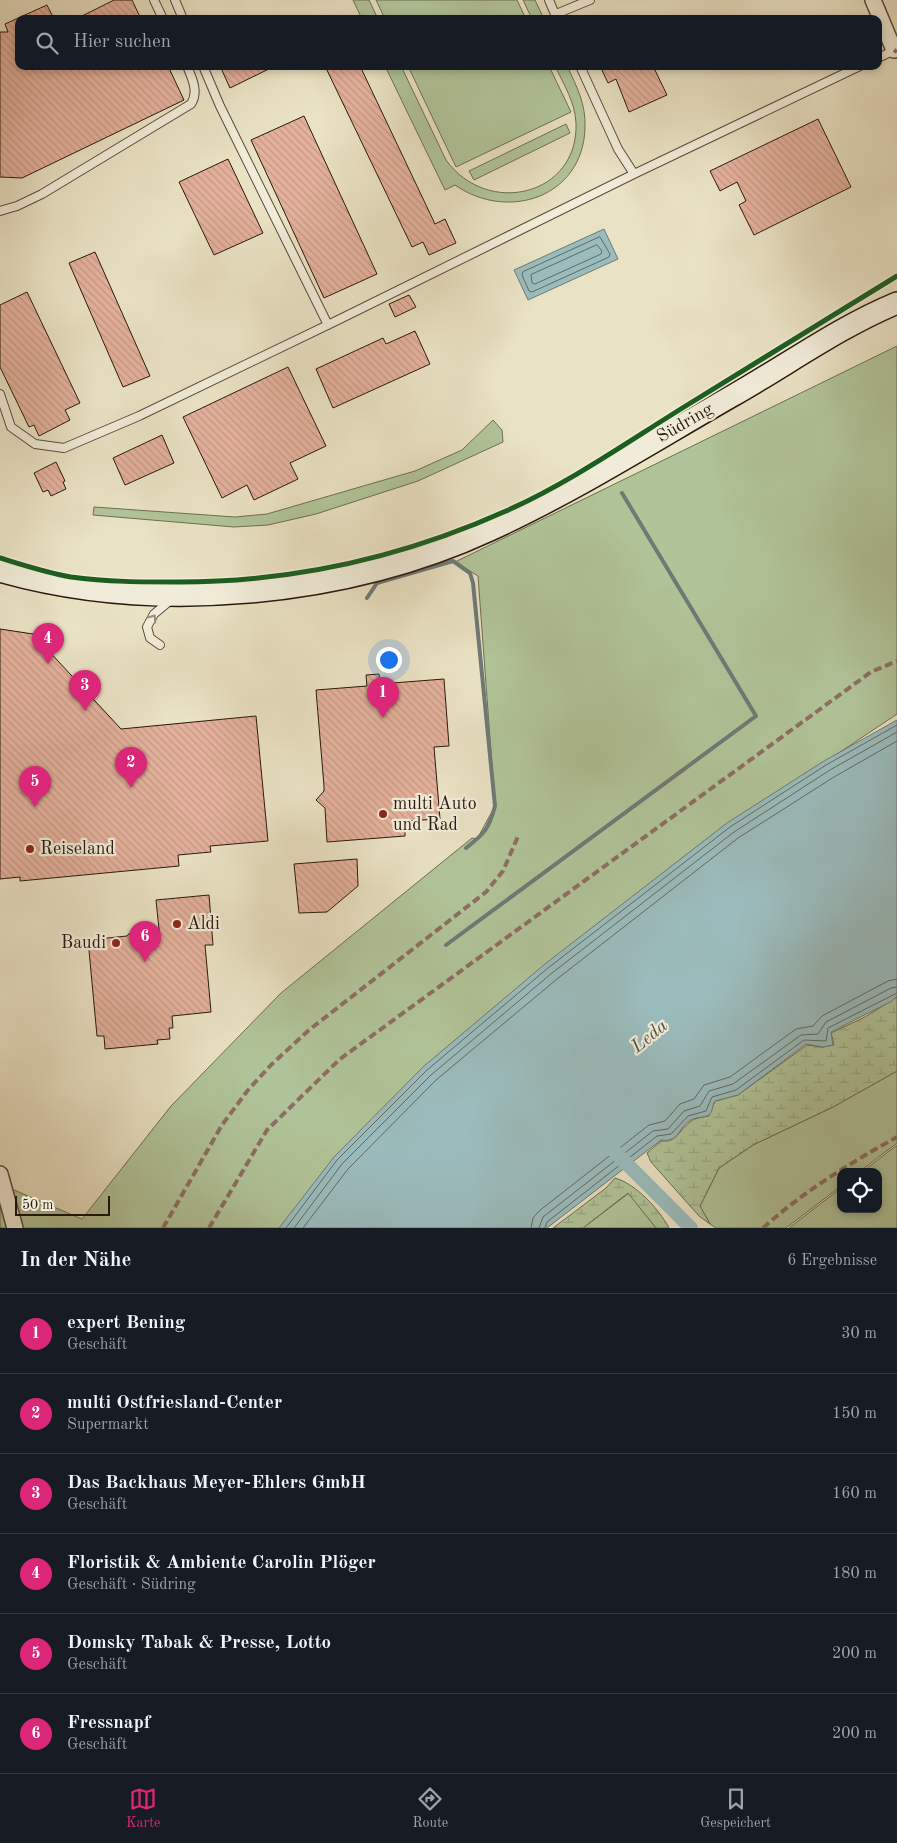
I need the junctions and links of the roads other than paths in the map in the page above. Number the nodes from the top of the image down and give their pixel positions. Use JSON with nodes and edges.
{"nodes":[{"id":1,"x":154,"y":0,"type":"edge"},
{"id":2,"x":175,"y":0,"type":"edge"},
{"id":3,"x":549,"y":0,"type":"edge"},
{"id":4,"x":590,"y":0,"type":"edge"},
{"id":5,"x":873,"y":0,"type":"edge"},
{"id":6,"x":162,"y":15,"type":"edge"},
{"id":7,"x":181,"y":15,"type":"edge"},
{"id":8,"x":556,"y":15,"type":"edge"},
{"id":9,"x":561,"y":15,"type":"edge"},
{"id":10,"x":880,"y":15,"type":"edge"},
{"id":11,"x":882,"y":20,"type":"edge"},
{"id":12,"x":896,"y":50,"type":"edge"},
{"id":13,"x":882,"y":56,"type":"edge"},
{"id":14,"x":188,"y":70,"type":"edge"},
{"id":15,"x":206,"y":70,"type":"edge"},
{"id":16,"x":582,"y":70,"type":"edge"},
{"id":17,"x":852,"y":70,"type":"edge"},
{"id":18,"x":634,"y":174,"type":"junction"},
{"id":19,"x":0,"y":211,"type":"edge"},
{"id":20,"x":897,"y":302,"type":"edge"},
{"id":21,"x":328,"y":325,"type":"junction"},
{"id":22,"x":0,"y":394,"type":"edge"},
{"id":23,"x":0,"y":571,"type":"edge"},
{"id":24,"x":179,"y":595,"type":"junction"},
{"id":25,"x":160,"y":645,"type":"dead end"},
{"id":26,"x":0,"y":1176,"type":"edge"},
{"id":27,"x":15,"y":1228,"type":"edge"}],
"edges":[{"from":1,"to":6,"type":"lane"},
{"from":2,"to":7,"type":"lane"},
{"from":3,"to":8,"type":"lane"},
{"from":4,"to":9,"type":"lane"},
{"from":5,"to":10,"type":"street"},
{"from":11,"to":12,"type":"street"},
{"from":12,"to":13,"type":"lane"},
{"from":14,"to":19,"type":"lane"},
{"from":15,"to":21,"type":"lane"},
{"from":16,"to":18,"type":"lane"},
{"from":17,"to":18,"type":"lane"},
{"from":18,"to":21,"type":"lane"},
{"from":20,"to":24,"type":"main road","name":"Südring"},
{"from":21,"to":22,"type":"lane"},
{"from":23,"to":24,"type":"main road","name":"Südring"},
{"from":25,"to":24,"type":"lane","one_way":true},
{"from":26,"to":27,"type":"street"}]}
